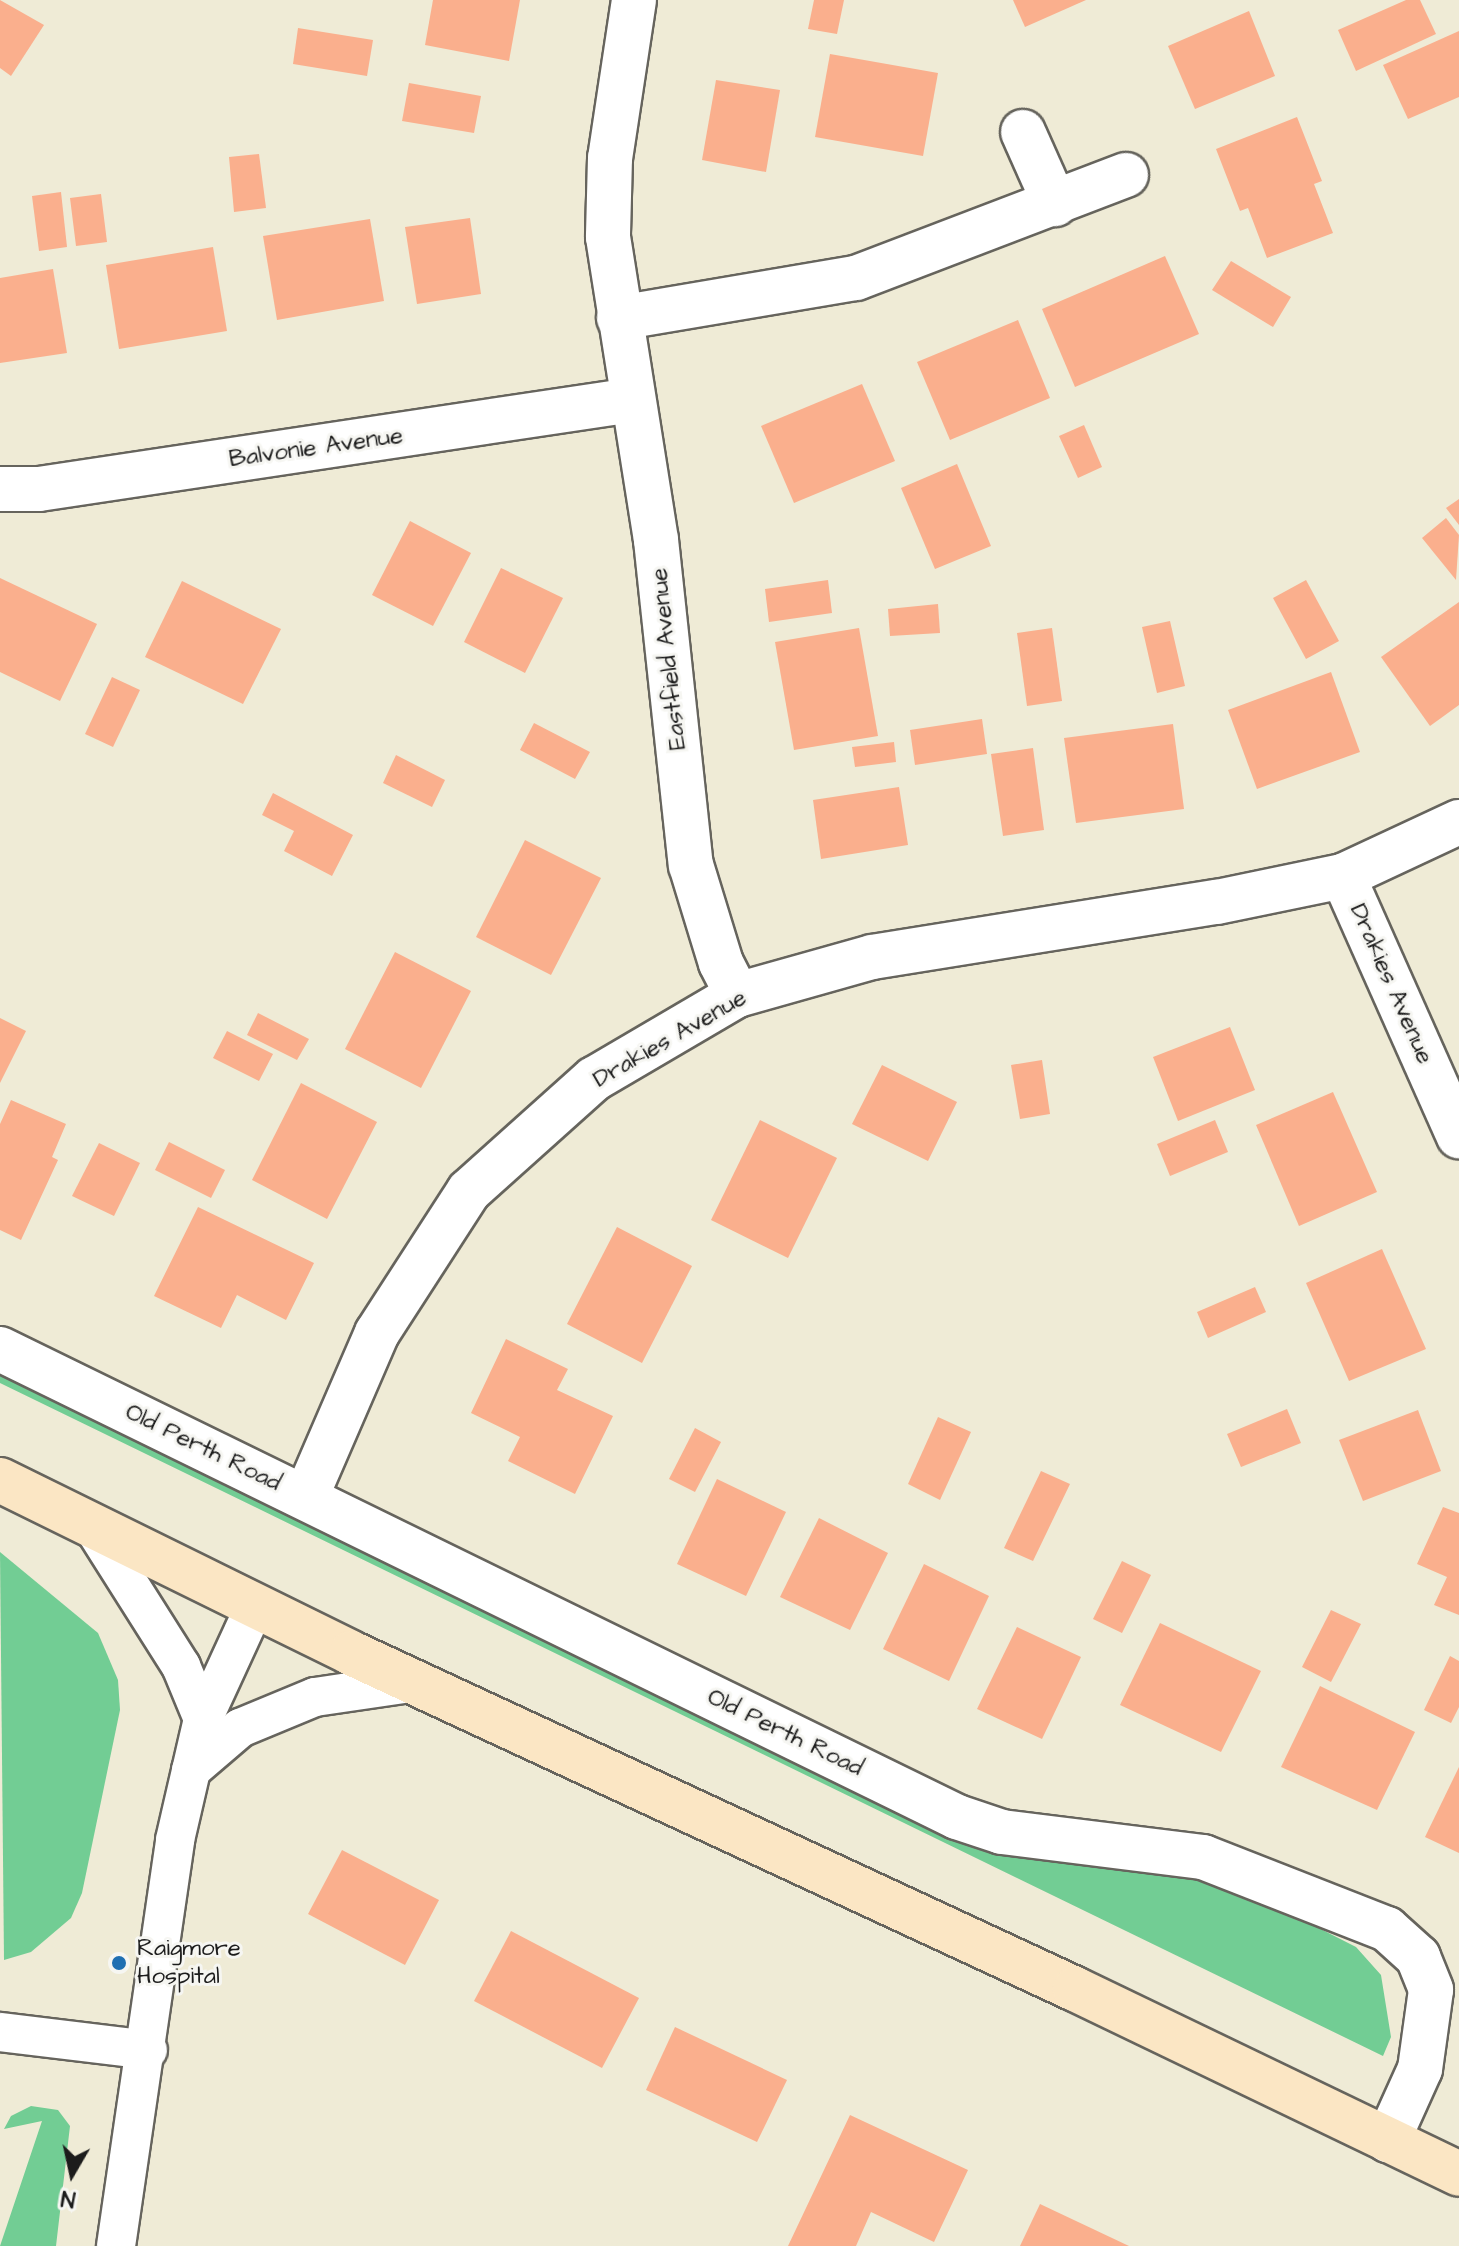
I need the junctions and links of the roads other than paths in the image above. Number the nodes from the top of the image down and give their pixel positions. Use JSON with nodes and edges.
{"nodes":[{"id":1,"x":634,"y":0,"type":"edge"},
{"id":2,"x":1023,"y":132,"type":"dead end"},
{"id":3,"x":1126,"y":175,"type":"dead end"},
{"id":4,"x":1055,"y":204,"type":"junction"},
{"id":5,"x":619,"y":318,"type":"junction"},
{"id":6,"x":632,"y":400,"type":"junction"},
{"id":7,"x":0,"y":489,"type":"edge"},
{"id":8,"x":1459,"y":822,"type":"edge"},
{"id":9,"x":1343,"y":876,"type":"junction"},
{"id":10,"x":737,"y":995,"type":"junction"},
{"id":11,"x":1459,"y":1136,"type":"edge"},
{"id":12,"x":0,"y":1349,"type":"edge"},
{"id":13,"x":0,"y":1480,"type":"edge"},
{"id":14,"x":306,"y":1497,"type":"junction"},
{"id":15,"x":93,"y":1527,"type":"junction"},
{"id":16,"x":256,"y":1604,"type":"junction"},
{"id":17,"x":416,"y":1682,"type":"junction"},
{"id":18,"x":203,"y":1719,"type":"junction"},
{"id":19,"x":191,"y":1770,"type":"junction"},
{"id":20,"x":0,"y":2032,"type":"edge"},
{"id":21,"x":148,"y":2050,"type":"junction"},
{"id":22,"x":1388,"y":2140,"type":"junction"},
{"id":23,"x":1459,"y":2174,"type":"edge"},
{"id":24,"x":116,"y":2246,"type":"edge"}],
"edges":[{"from":1,"to":5,"type":"street","name":"Eastfield Avenue"},
{"from":2,"to":4,"type":"street"},
{"from":3,"to":4,"type":"street"},
{"from":4,"to":5,"type":"street"},
{"from":5,"to":6,"type":"street","name":"Eastfield Avenue"},
{"from":6,"to":7,"type":"street","name":"Balvonie Avenue"},
{"from":6,"to":10,"type":"street","name":"Eastfield Avenue"},
{"from":8,"to":9,"type":"street","name":"Drakies Avenue"},
{"from":9,"to":10,"type":"street","name":"Drakies Avenue"},
{"from":9,"to":11,"type":"street","name":"Drakies Avenue"},
{"from":10,"to":14,"type":"street","name":"Drakies Avenue"},
{"from":12,"to":14,"type":"street","name":"Old Perth Road"},
{"from":13,"to":15,"type":"main road"},
{"from":14,"to":22,"type":"street","name":"Old Perth Road"},
{"from":15,"to":16,"type":"main road"},
{"from":15,"to":18,"type":"lane"},
{"from":16,"to":17,"type":"main road"},
{"from":16,"to":18,"type":"lane"},
{"from":17,"to":19,"type":"lane"},
{"from":17,"to":22,"type":"main road"},
{"from":18,"to":19,"type":"lane"},
{"from":19,"to":21,"type":"lane"},
{"from":20,"to":21,"type":"lane"},
{"from":21,"to":24,"type":"lane"},
{"from":22,"to":23,"type":"main road"}]}
